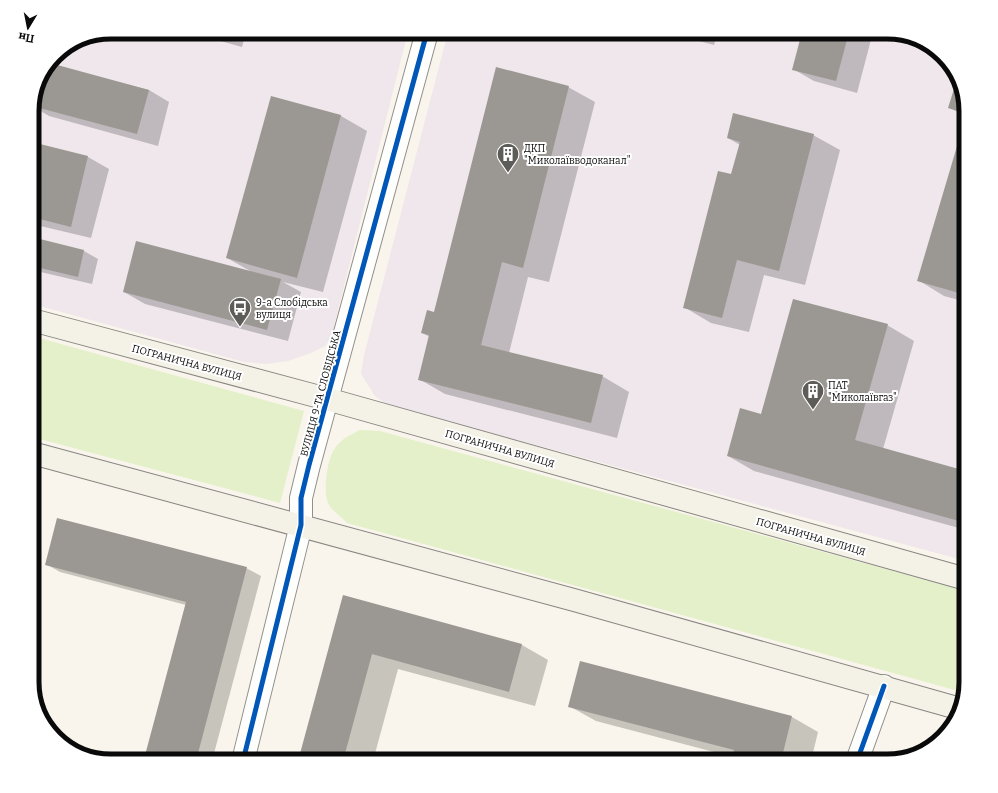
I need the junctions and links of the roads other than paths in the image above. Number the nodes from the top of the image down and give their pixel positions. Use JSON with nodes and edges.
{"nodes":[{"id":1,"x":425,"y":39,"type":"edge"},
{"id":2,"x":39,"y":322,"type":"edge"},
{"id":3,"x":327,"y":399,"type":"junction"},
{"id":4,"x":39,"y":455,"type":"edge"},
{"id":5,"x":301,"y":525,"type":"junction"},
{"id":6,"x":959,"y":577,"type":"edge"},
{"id":7,"x":884,"y":686,"type":"junction"},
{"id":8,"x":954,"y":707,"type":"edge"},
{"id":9,"x":245,"y":754,"type":"edge"},
{"id":10,"x":860,"y":754,"type":"edge"}],
"edges":[{"from":1,"to":3,"type":"street","name":"ВУЛИЦЯ 9-ТА СЛОБІДСЬКА"},
{"from":2,"to":3,"type":"main road","name":"ПОГРАНИЧНА ВУЛИЦЯ"},
{"from":3,"to":5,"type":"street","name":"ВУЛИЦЯ 9-ТА СЛОБІДСЬКА"},
{"from":3,"to":6,"type":"main road","name":"ПОГРАНИЧНА ВУЛИЦЯ"},
{"from":4,"to":5,"type":"main road"},
{"from":5,"to":7,"type":"main road"},
{"from":5,"to":9,"type":"street","name":"ВУЛИЦЯ 9-ТА СЛОБІДСЬКА"},
{"from":7,"to":8,"type":"main road"},
{"from":7,"to":10,"type":"street"}]}
